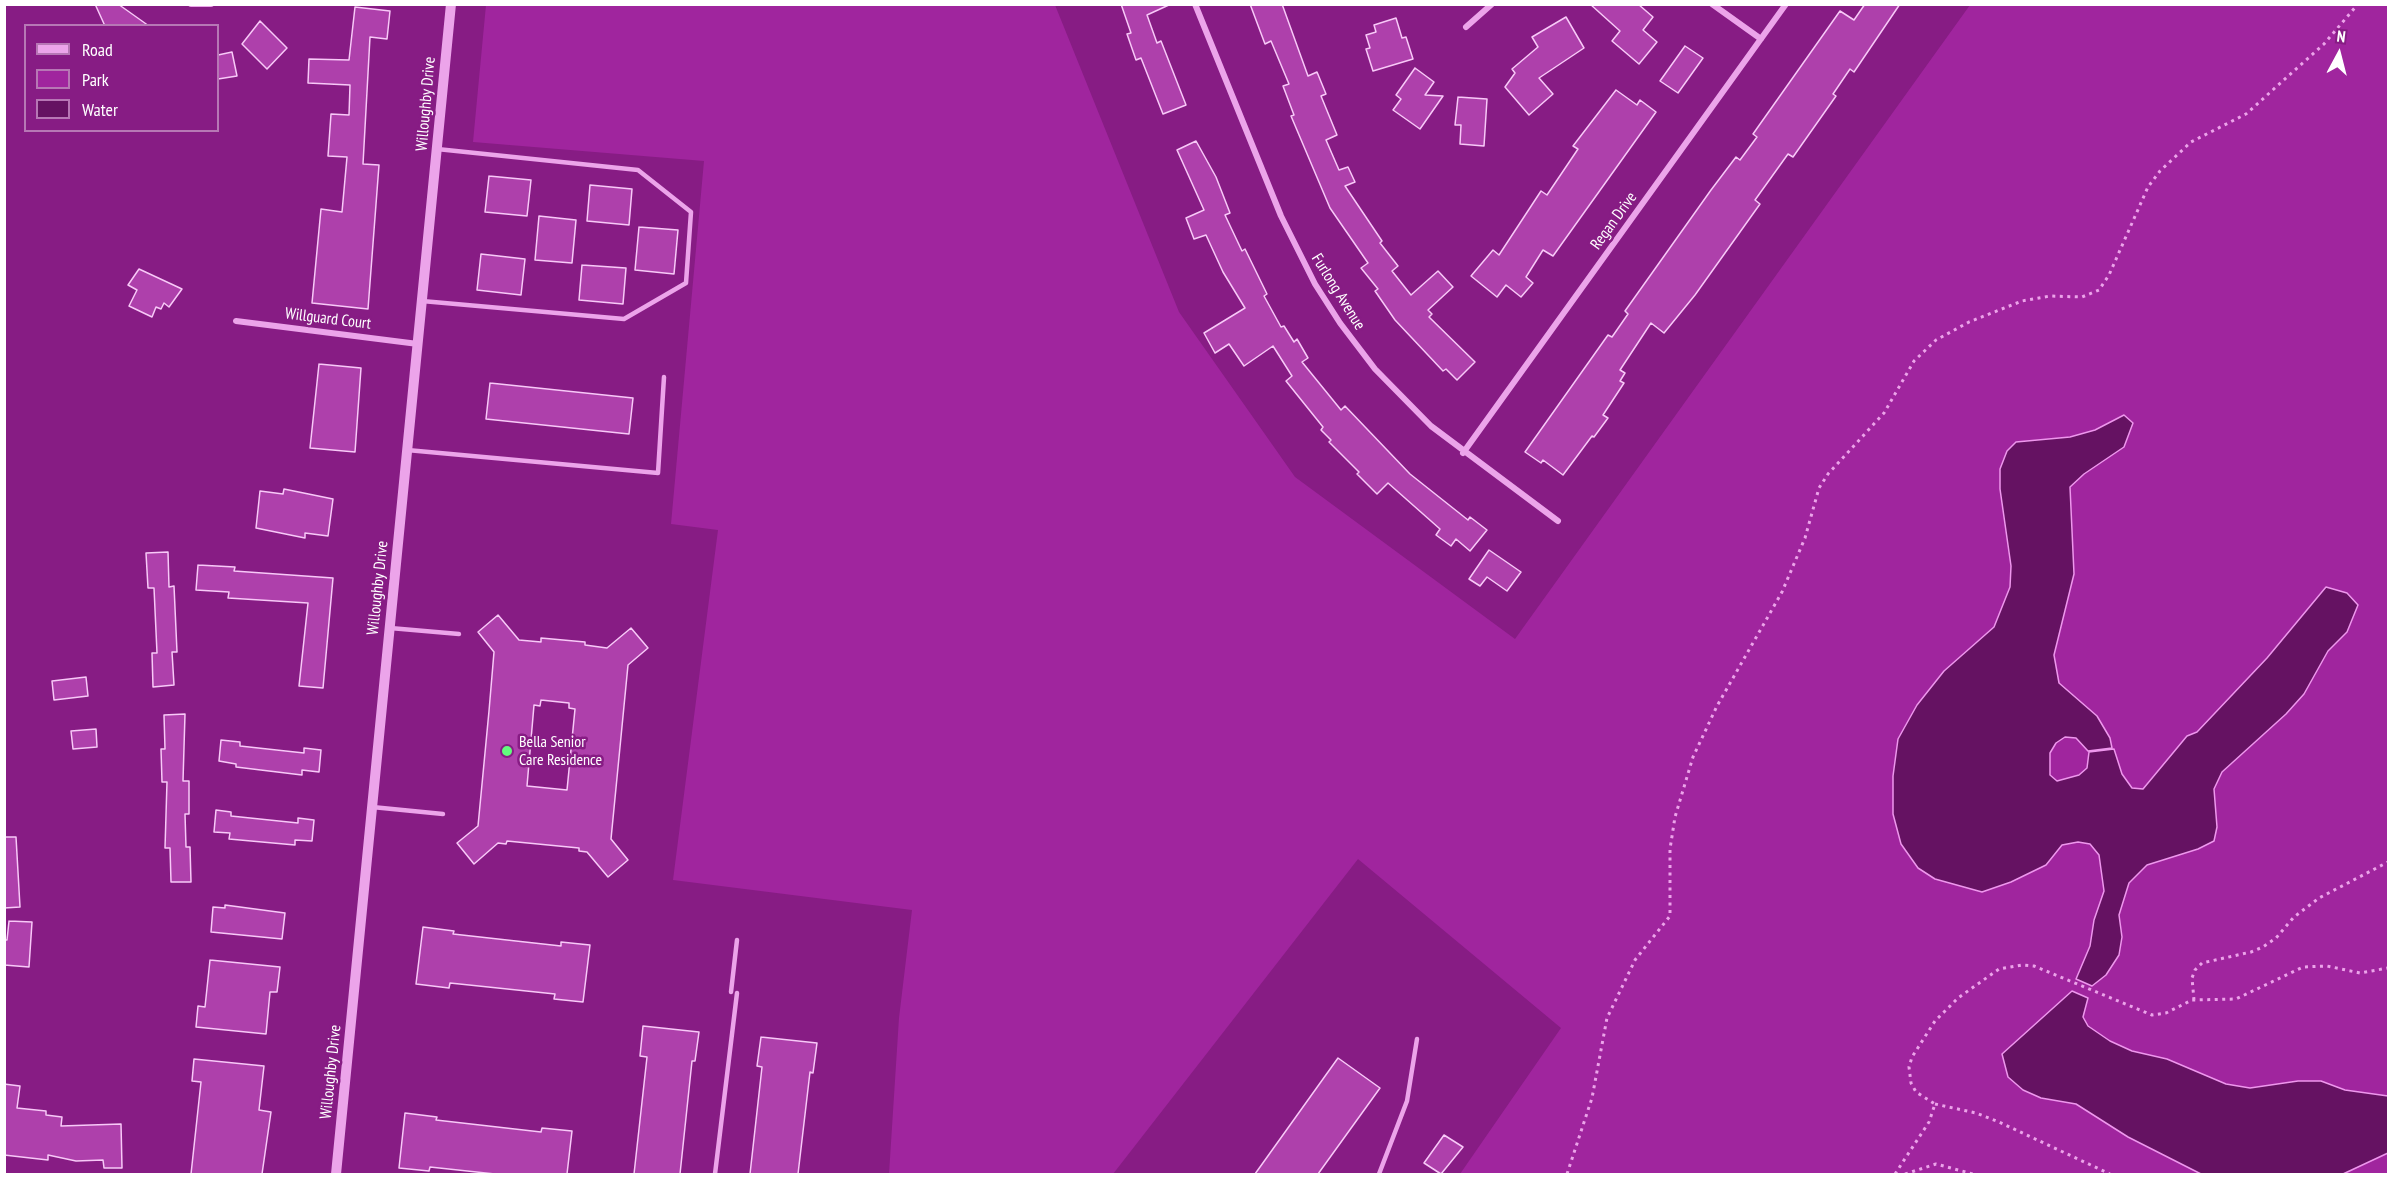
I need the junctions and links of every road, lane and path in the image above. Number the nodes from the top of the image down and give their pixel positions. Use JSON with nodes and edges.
{"nodes":[{"id":1,"x":192,"y":4,"type":"edge"},
{"id":2,"x":211,"y":4,"type":"edge"},
{"id":3,"x":451,"y":4,"type":"edge"},
{"id":4,"x":1195,"y":4,"type":"edge"},
{"id":5,"x":1492,"y":4,"type":"edge"},
{"id":6,"x":1712,"y":4,"type":"edge"},
{"id":7,"x":1786,"y":4,"type":"edge"},
{"id":8,"x":2358,"y":4,"type":"edge"},
{"id":9,"x":1466,"y":27,"type":"dead end"},
{"id":10,"x":1761,"y":39,"type":"junction"},
{"id":11,"x":437,"y":149,"type":"junction"},
{"id":12,"x":422,"y":301,"type":"junction"},
{"id":13,"x":236,"y":321,"type":"dead end"},
{"id":14,"x":418,"y":344,"type":"junction"},
{"id":15,"x":664,"y":377,"type":"dead end"},
{"id":16,"x":407,"y":450,"type":"junction"},
{"id":17,"x":1463,"y":453,"type":"junction"},
{"id":18,"x":1558,"y":521,"type":"dead end"},
{"id":19,"x":390,"y":628,"type":"junction"},
{"id":20,"x":459,"y":634,"type":"dead end"},
{"id":21,"x":372,"y":807,"type":"junction"},
{"id":22,"x":442,"y":814,"type":"dead end"},
{"id":23,"x":2388,"y":862,"type":"edge"},
{"id":24,"x":737,"y":940,"type":"dead end"},
{"id":25,"x":2388,"y":968,"type":"edge"},
{"id":26,"x":2194,"y":1000,"type":"junction"},
{"id":27,"x":1417,"y":1039,"type":"dead end"},
{"id":28,"x":1935,"y":1104,"type":"junction"},
{"id":29,"x":336,"y":1174,"type":"edge"},
{"id":30,"x":715,"y":1174,"type":"edge"},
{"id":31,"x":1379,"y":1174,"type":"edge"},
{"id":32,"x":1566,"y":1174,"type":"edge"},
{"id":33,"x":1895,"y":1174,"type":"edge"},
{"id":34,"x":1905,"y":1174,"type":"edge"},
{"id":35,"x":1973,"y":1174,"type":"edge"},
{"id":36,"x":2110,"y":1174,"type":"edge"}],
"edges":[{"from":1,"to":2,"type":"street"},
{"from":3,"to":11,"type":"street","name":"Willoughby Drive"},
{"from":4,"to":17,"type":"street","name":"Furlong Avenue"},
{"from":5,"to":9,"type":"street"},
{"from":6,"to":10,"type":"street"},
{"from":7,"to":10,"type":"street","name":"Regan Drive"},
{"from":8,"to":32,"type":"path"},
{"from":10,"to":17,"type":"street","name":"Regan Drive"},
{"from":11,"to":12,"type":"street","name":"Willoughby Drive"},
{"from":11,"to":12,"type":"lane"},
{"from":12,"to":14,"type":"street","name":"Willoughby Drive"},
{"from":13,"to":14,"type":"street","name":"Willguard Court"},
{"from":14,"to":16,"type":"street","name":"Willoughby Drive"},
{"from":15,"to":16,"type":"lane"},
{"from":16,"to":19,"type":"street","name":"Willoughby Drive"},
{"from":17,"to":18,"type":"street","name":"Furlong Avenue"},
{"from":19,"to":20,"type":"lane"},
{"from":19,"to":21,"type":"street","name":"Willoughby Drive"},
{"from":21,"to":22,"type":"lane"},
{"from":21,"to":29,"type":"street","name":"Willoughby Drive"},
{"from":23,"to":26,"type":"path"},
{"from":24,"to":30,"type":"lane"},
{"from":25,"to":26,"type":"path"},
{"from":26,"to":28,"type":"path"},
{"from":27,"to":31,"type":"lane"},
{"from":28,"to":33,"type":"path"},
{"from":28,"to":36,"type":"path"},
{"from":34,"to":35,"type":"path"}]}
